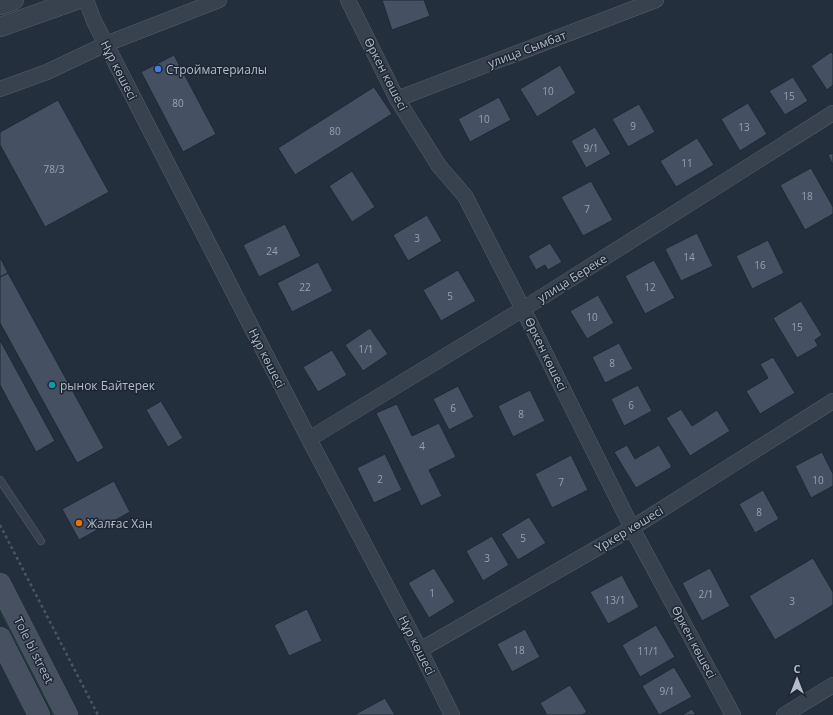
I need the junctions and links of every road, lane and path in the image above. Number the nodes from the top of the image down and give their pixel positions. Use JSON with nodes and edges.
{"nodes":[{"id":1,"x":14,"y":0,"type":"edge"},
{"id":2,"x":76,"y":0,"type":"edge"},
{"id":3,"x":86,"y":0,"type":"edge"},
{"id":4,"x":219,"y":0,"type":"edge"},
{"id":5,"x":348,"y":0,"type":"edge"},
{"id":6,"x":656,"y":0,"type":"edge"},
{"id":7,"x":0,"y":5,"type":"edge"},
{"id":8,"x":0,"y":26,"type":"edge"},
{"id":9,"x":106,"y":44,"type":"junction"},
{"id":10,"x":0,"y":89,"type":"edge"},
{"id":11,"x":397,"y":99,"type":"junction"},
{"id":12,"x":833,"y":112,"type":"edge"},
{"id":13,"x":523,"y":309,"type":"junction"},
{"id":14,"x":833,"y":401,"type":"edge"},
{"id":15,"x":309,"y":439,"type":"junction"},
{"id":16,"x":0,"y":480,"type":"edge"},
{"id":17,"x":0,"y":525,"type":"edge"},
{"id":18,"x":632,"y":528,"type":"junction"},
{"id":19,"x":41,"y":541,"type":"dead end"},
{"id":20,"x":0,"y":584,"type":"edge"},
{"id":21,"x":0,"y":638,"type":"edge"},
{"id":22,"x":420,"y":650,"type":"junction"},
{"id":23,"x":833,"y":685,"type":"edge"},
{"id":24,"x":40,"y":715,"type":"edge"},
{"id":25,"x":67,"y":715,"type":"edge"},
{"id":26,"x":98,"y":715,"type":"edge"},
{"id":27,"x":452,"y":715,"type":"edge"},
{"id":28,"x":733,"y":715,"type":"edge"},
{"id":29,"x":784,"y":715,"type":"edge"}],
"edges":[{"from":1,"to":7,"type":"street"},
{"from":2,"to":8,"type":"street"},
{"from":3,"to":9,"type":"street","name":"Нұр көшесі"},
{"from":4,"to":9,"type":"street"},
{"from":5,"to":11,"type":"street","name":"Өркен көшесі"},
{"from":6,"to":11,"type":"street","name":"улица Сымбат"},
{"from":9,"to":10,"type":"street"},
{"from":9,"to":15,"type":"street","name":"Нұр көшесі"},
{"from":11,"to":13,"type":"street","name":"Өркен көшесі"},
{"from":12,"to":13,"type":"street","name":"улица Береке"},
{"from":13,"to":15,"type":"street","name":"улица Береке"},
{"from":13,"to":18,"type":"street","name":"Өркен көшесі"},
{"from":14,"to":18,"type":"street","name":"Үркер көшесі"},
{"from":15,"to":22,"type":"street","name":"Нұр көшесі"},
{"from":16,"to":19,"type":"lane"},
{"from":17,"to":26,"type":"path"},
{"from":18,"to":22,"type":"street","name":"Үркер көшесі"},
{"from":18,"to":28,"type":"street","name":"Өркен көшесі"},
{"from":20,"to":25,"type":"main road","name":"Tole bi street"},
{"from":21,"to":24,"type":"main road","name":"Tole bi street"},
{"from":22,"to":27,"type":"street","name":"Нұр көшесі"},
{"from":23,"to":29,"type":"street"}]}
